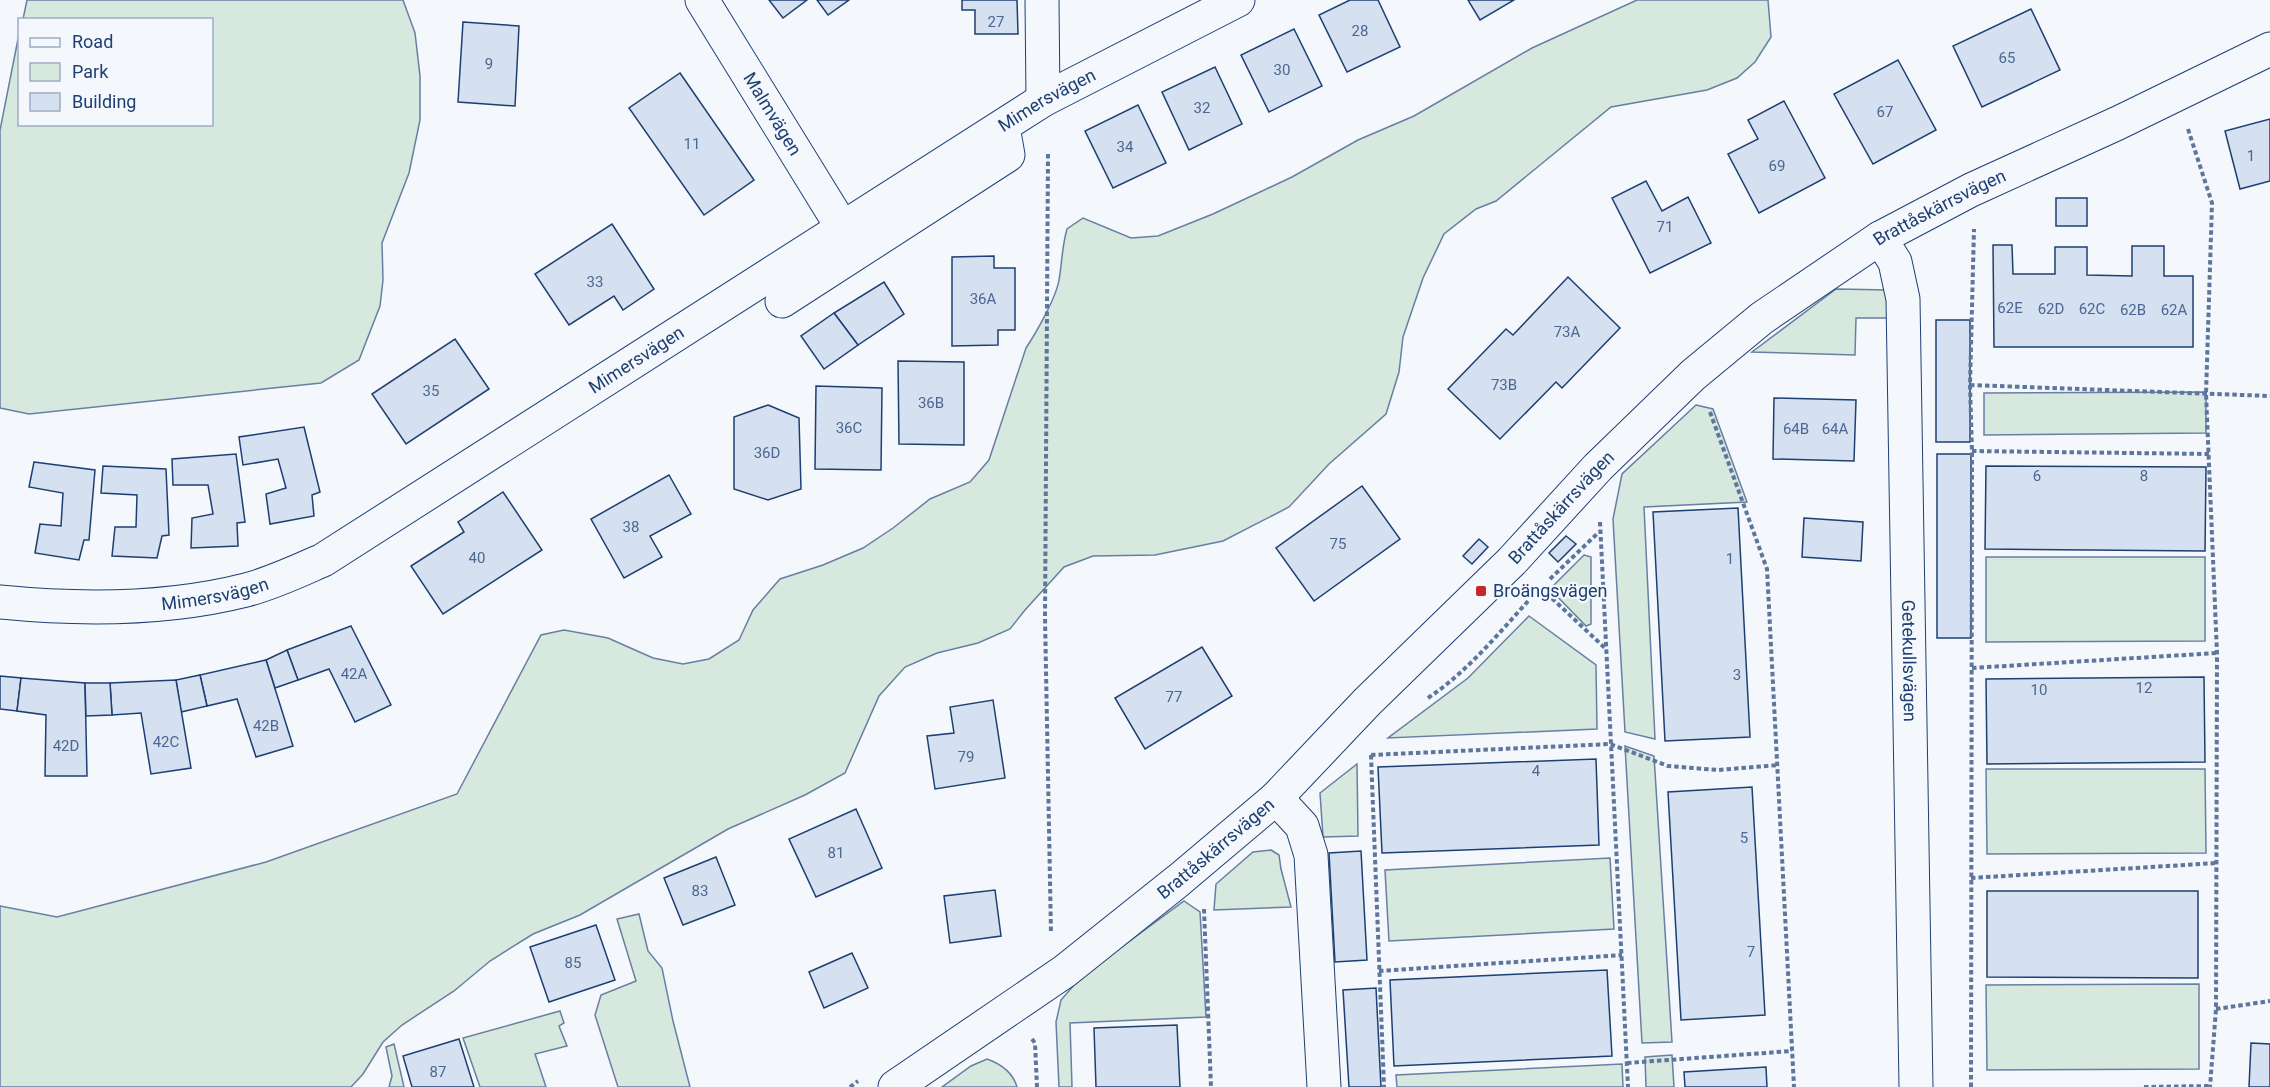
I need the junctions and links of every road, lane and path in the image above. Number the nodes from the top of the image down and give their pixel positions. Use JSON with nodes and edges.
{"nodes":[{"id":1,"x":702,"y":0,"type":"edge"},
{"id":2,"x":1042,"y":0,"type":"edge"},
{"id":3,"x":1238,"y":0,"type":"edge"},
{"id":4,"x":2270,"y":49,"type":"edge"},
{"id":5,"x":1043,"y":100,"type":"junction"},
{"id":6,"x":2184,"y":118,"type":"dead end"},
{"id":7,"x":1003,"y":127,"type":"junction"},
{"id":8,"x":1974,"y":226,"type":"dead end"},
{"id":9,"x":842,"y":227,"type":"junction"},
{"id":10,"x":1880,"y":238,"type":"junction"},
{"id":11,"x":782,"y":301,"type":"dead end"},
{"id":12,"x":1970,"y":385,"type":"junction"},
{"id":13,"x":2206,"y":394,"type":"junction"},
{"id":14,"x":2270,"y":396,"type":"edge"},
{"id":15,"x":1708,"y":406,"type":"dead end"},
{"id":16,"x":1972,"y":451,"type":"junction"},
{"id":17,"x":2209,"y":454,"type":"junction"},
{"id":18,"x":1600,"y":514,"type":"dead end"},
{"id":19,"x":1541,"y":588,"type":"dead end"},
{"id":20,"x":0,"y":602,"type":"edge"},
{"id":21,"x":1606,"y":650,"type":"junction"},
{"id":22,"x":2217,"y":653,"type":"junction"},
{"id":23,"x":1972,"y":668,"type":"junction"},
{"id":24,"x":1610,"y":744,"type":"junction"},
{"id":25,"x":1366,"y":751,"type":"dead end"},
{"id":26,"x":1371,"y":755,"type":"junction"},
{"id":27,"x":1779,"y":765,"type":"junction"},
{"id":28,"x":1276,"y":798,"type":"junction"},
{"id":29,"x":2217,"y":863,"type":"junction"},
{"id":30,"x":1971,"y":878,"type":"junction"},
{"id":31,"x":1200,"y":902,"type":"dead end"},
{"id":32,"x":1051,"y":943,"type":"dead end"},
{"id":33,"x":1622,"y":955,"type":"junction"},
{"id":34,"x":1379,"y":971,"type":"junction"},
{"id":35,"x":2270,"y":1001,"type":"edge"},
{"id":36,"x":2216,"y":1009,"type":"junction"},
{"id":37,"x":1010,"y":1010,"type":"junction"},
{"id":38,"x":1792,"y":1051,"type":"junction"},
{"id":39,"x":1627,"y":1063,"type":"junction"},
{"id":40,"x":895,"y":1087,"type":"edge"},
{"id":41,"x":1037,"y":1087,"type":"edge"},
{"id":42,"x":1211,"y":1087,"type":"edge"},
{"id":43,"x":1324,"y":1087,"type":"edge"},
{"id":44,"x":1384,"y":1087,"type":"edge"},
{"id":45,"x":1628,"y":1087,"type":"edge"},
{"id":46,"x":1794,"y":1087,"type":"edge"},
{"id":47,"x":1916,"y":1087,"type":"edge"},
{"id":48,"x":1971,"y":1087,"type":"edge"},
{"id":49,"x":2144,"y":1087,"type":"edge"},
{"id":50,"x":2210,"y":1087,"type":"edge"}],
"edges":[{"from":1,"to":9,"type":"street","name":"Malmvägen"},
{"from":2,"to":5,"type":"street"},
{"from":3,"to":5,"type":"street","name":"Mimersvägen"},
{"from":4,"to":10,"type":"street","name":"Brattåskärrsvägen"},
{"from":5,"to":7,"type":"street","name":"Mimersvägen"},
{"from":5,"to":32,"type":"path"},
{"from":6,"to":13,"type":"path"},
{"from":7,"to":9,"type":"street","name":"Mimersvägen"},
{"from":7,"to":11,"type":"street"},
{"from":8,"to":12,"type":"path"},
{"from":9,"to":20,"type":"street","name":"Mimersvägen"},
{"from":10,"to":28,"type":"street","name":"Brattåskärrsvägen"},
{"from":10,"to":47,"type":"street","name":"Getekullsvägen"},
{"from":12,"to":13,"type":"path"},
{"from":12,"to":16,"type":"path"},
{"from":13,"to":14,"type":"path"},
{"from":13,"to":17,"type":"path"},
{"from":15,"to":27,"type":"path"},
{"from":16,"to":17,"type":"path"},
{"from":16,"to":23,"type":"path"},
{"from":17,"to":22,"type":"path"},
{"from":18,"to":21,"type":"path"},
{"from":19,"to":21,"type":"path"},
{"from":21,"to":24,"type":"path"},
{"from":22,"to":23,"type":"path"},
{"from":22,"to":29,"type":"path"},
{"from":23,"to":30,"type":"path"},
{"from":24,"to":26,"type":"path"},
{"from":24,"to":27,"type":"path"},
{"from":24,"to":33,"type":"path"},
{"from":25,"to":26,"type":"path"},
{"from":26,"to":34,"type":"path"},
{"from":27,"to":38,"type":"path"},
{"from":28,"to":37,"type":"street","name":"Brattåskärrsvägen"},
{"from":28,"to":43,"type":"street"},
{"from":29,"to":30,"type":"path"},
{"from":29,"to":36,"type":"path"},
{"from":30,"to":48,"type":"path"},
{"from":31,"to":42,"type":"path"},
{"from":33,"to":34,"type":"path"},
{"from":33,"to":39,"type":"path"},
{"from":34,"to":44,"type":"path"},
{"from":35,"to":36,"type":"path"},
{"from":36,"to":50,"type":"path"},
{"from":37,"to":40,"type":"street","name":"Brattåskärrsvägen"},
{"from":37,"to":41,"type":"path"},
{"from":38,"to":39,"type":"path"},
{"from":38,"to":46,"type":"path"},
{"from":39,"to":45,"type":"path"},
{"from":49,"to":50,"type":"path"}]}
